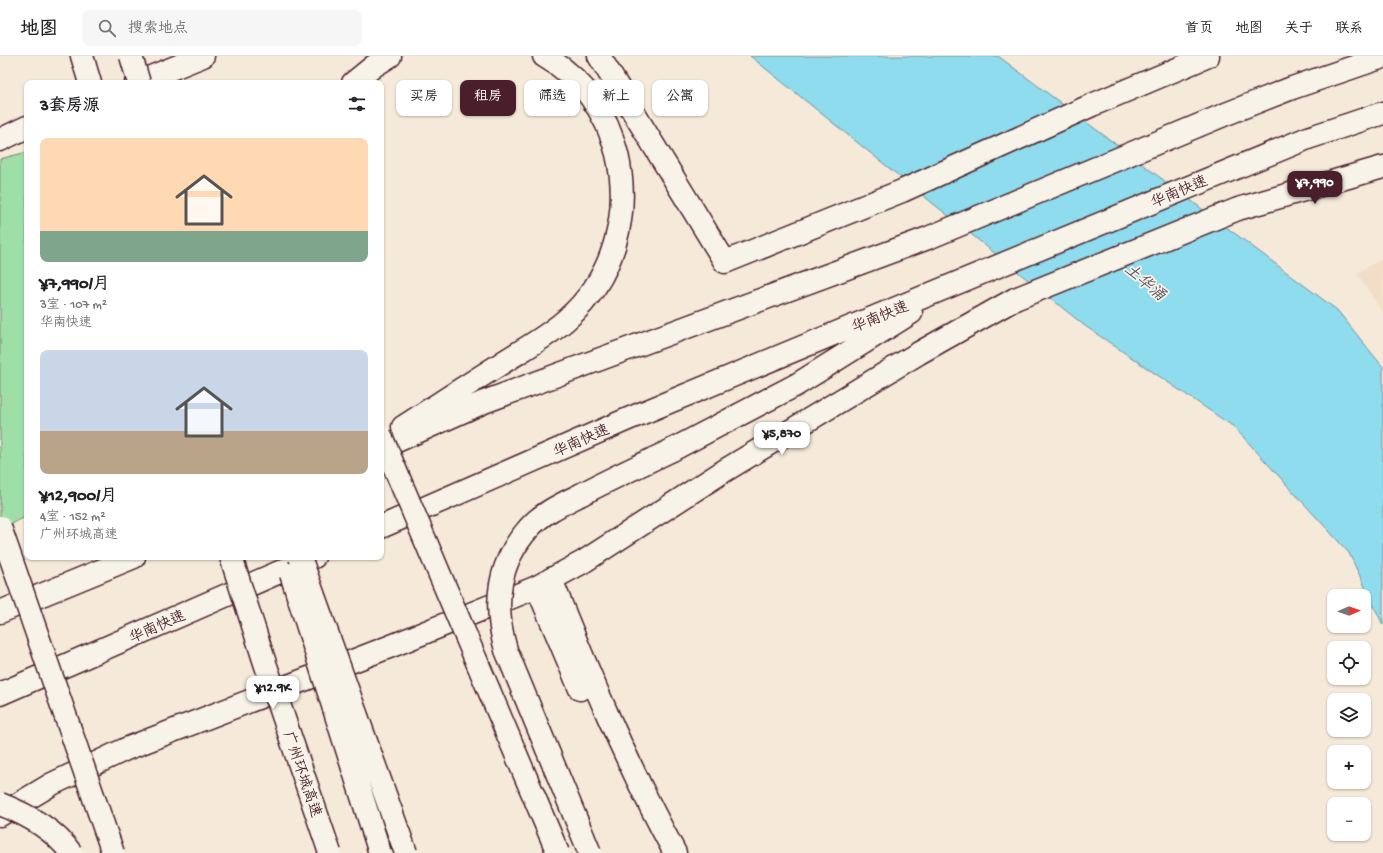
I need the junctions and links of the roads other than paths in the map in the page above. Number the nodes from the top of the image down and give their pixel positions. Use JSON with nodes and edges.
{"nodes":[{"id":1,"x":82,"y":56,"type":"edge"},
{"id":2,"x":131,"y":56,"type":"edge"},
{"id":3,"x":203,"y":56,"type":"edge"},
{"id":4,"x":390,"y":56,"type":"edge"},
{"id":5,"x":544,"y":56,"type":"edge"},
{"id":6,"x":599,"y":56,"type":"edge"},
{"id":7,"x":1208,"y":56,"type":"edge"},
{"id":8,"x":1383,"y":58,"type":"edge"},
{"id":9,"x":89,"y":80,"type":"edge"},
{"id":10,"x":137,"y":80,"type":"edge"},
{"id":11,"x":145,"y":80,"type":"edge"},
{"id":12,"x":357,"y":80,"type":"edge"},
{"id":13,"x":1383,"y":113,"type":"edge"},
{"id":14,"x":24,"y":128,"type":"edge"},
{"id":15,"x":0,"y":140,"type":"edge"},
{"id":16,"x":1383,"y":167,"type":"edge"},
{"id":17,"x":954,"y":285,"type":"junction"},
{"id":18,"x":384,"y":439,"type":"edge"},
{"id":19,"x":384,"y":443,"type":"edge"},
{"id":20,"x":384,"y":447,"type":"edge"},
{"id":21,"x":0,"y":527,"type":"edge"},
{"id":22,"x":384,"y":527,"type":"edge"},
{"id":23,"x":127,"y":560,"type":"edge"},
{"id":24,"x":232,"y":560,"type":"edge"},
{"id":25,"x":286,"y":560,"type":"edge"},
{"id":26,"x":301,"y":560,"type":"edge"},
{"id":27,"x":307,"y":560,"type":"edge"},
{"id":28,"x":544,"y":583,"type":"junction"},
{"id":29,"x":3,"y":610,"type":"edge"},
{"id":30,"x":265,"y":663,"type":"junction"},
{"id":31,"x":0,"y":694,"type":"edge"},
{"id":32,"x":0,"y":804,"type":"edge"},
{"id":33,"x":0,"y":815,"type":"edge"},
{"id":34,"x":71,"y":853,"type":"edge"},
{"id":35,"x":113,"y":853,"type":"edge"},
{"id":36,"x":314,"y":853,"type":"edge"},
{"id":37,"x":330,"y":853,"type":"edge"},
{"id":38,"x":380,"y":853,"type":"edge"},
{"id":39,"x":406,"y":853,"type":"edge"},
{"id":40,"x":558,"y":853,"type":"edge"},
{"id":41,"x":590,"y":853,"type":"edge"},
{"id":42,"x":658,"y":853,"type":"edge"},
{"id":43,"x":675,"y":853,"type":"edge"}],
"edges":[{"from":1,"to":9,"type":"main road"},
{"from":2,"to":10,"type":"main road","bridge":true},
{"from":3,"to":11,"type":"main road"},
{"from":4,"to":12,"type":"main road"},
{"from":5,"to":18,"type":"main road"},
{"from":6,"to":7,"type":"main road"},
{"from":8,"to":20,"type":"main road"},
{"from":13,"to":17,"type":"main road","name":"华南快速"},
{"from":14,"to":15,"type":"main road"},
{"from":16,"to":28,"type":"main road"},
{"from":17,"to":22,"type":"main road","name":"华南快速"},
{"from":17,"to":41,"type":"main road","bridge":true},
{"from":19,"to":40,"type":"main road","bridge":true},
{"from":21,"to":35,"type":"main road","bridge":true},
{"from":23,"to":29,"type":"main road"},
{"from":24,"to":30,"type":"main road","name":"广州环城高速","bridge":true},
{"from":25,"to":38,"type":"main road","bridge":true},
{"from":26,"to":39,"type":"main road","bridge":true},
{"from":27,"to":31,"type":"main road","name":"华南快速"},
{"from":28,"to":33,"type":"main road"},
{"from":28,"to":42,"type":"main road"},
{"from":28,"to":43,"type":"main road"},
{"from":30,"to":36,"type":"main road","bridge":true},
{"from":30,"to":37,"type":"main road","name":"广州环城高速","bridge":true},
{"from":32,"to":34,"type":"main road","bridge":true}]}
